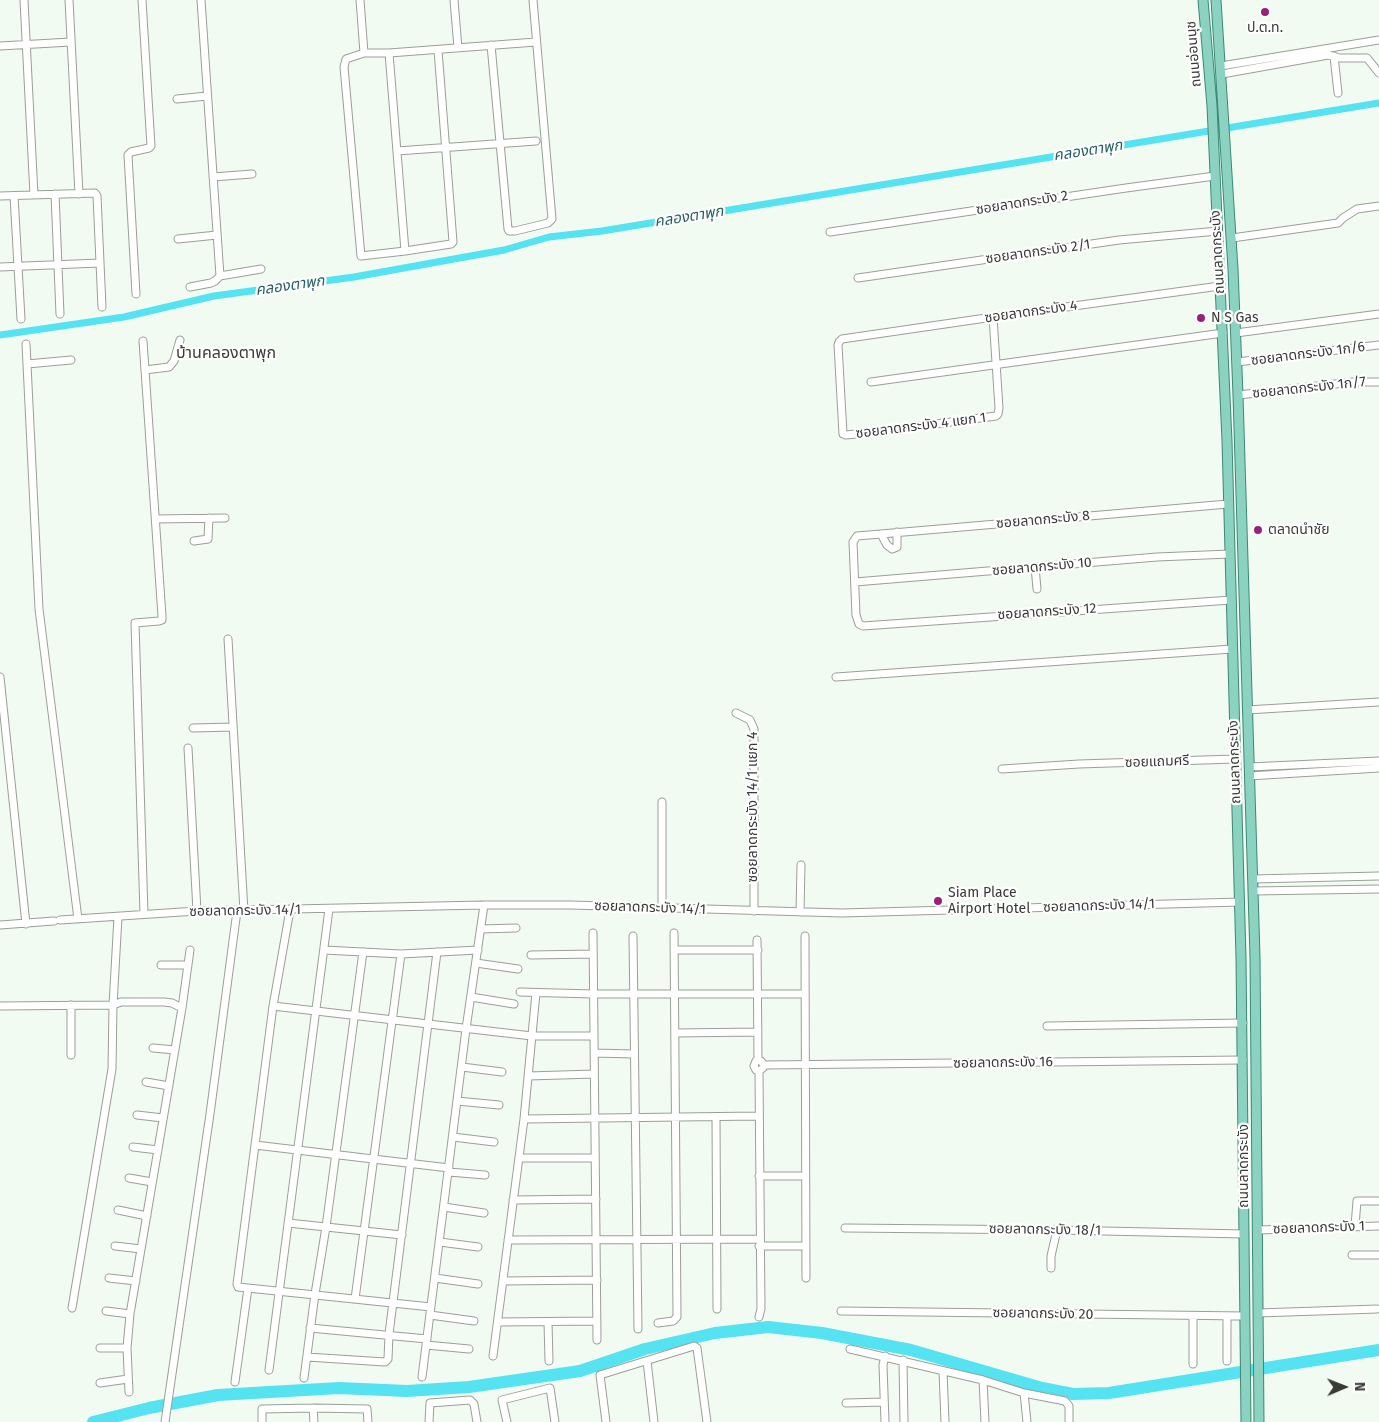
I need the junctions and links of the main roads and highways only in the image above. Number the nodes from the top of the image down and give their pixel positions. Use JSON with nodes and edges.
{"nodes":[{"id":1,"x":1203,"y":0,"type":"edge"},
{"id":2,"x":1216,"y":0,"type":"edge"},
{"id":3,"x":1224,"y":101,"type":"joint"},
{"id":4,"x":1212,"y":106,"type":"joint"},
{"id":5,"x":1235,"y":768,"type":"junction"},
{"id":6,"x":1249,"y":771,"type":"junction"},
{"id":7,"x":1246,"y":1422,"type":"edge"},
{"id":8,"x":1259,"y":1422,"type":"edge"}],
"edges":[{"from":1,"to":4,"type":"main road","name":"ถนนอ่อนนุช"},
{"from":2,"to":3,"type":"main road","name":"ถนนอ่อนนุช"},
{"from":3,"to":6,"type":"main road","name":"ถนนลาดกระบัง"},
{"from":4,"to":5,"type":"main road","name":"ถนนลาดกระบัง"},
{"from":5,"to":6,"type":"main road"},
{"from":5,"to":7,"type":"main road","name":"ถนนลาดกระบัง"},
{"from":6,"to":8,"type":"main road","name":"ถนนลาดกระบัง"}]}
